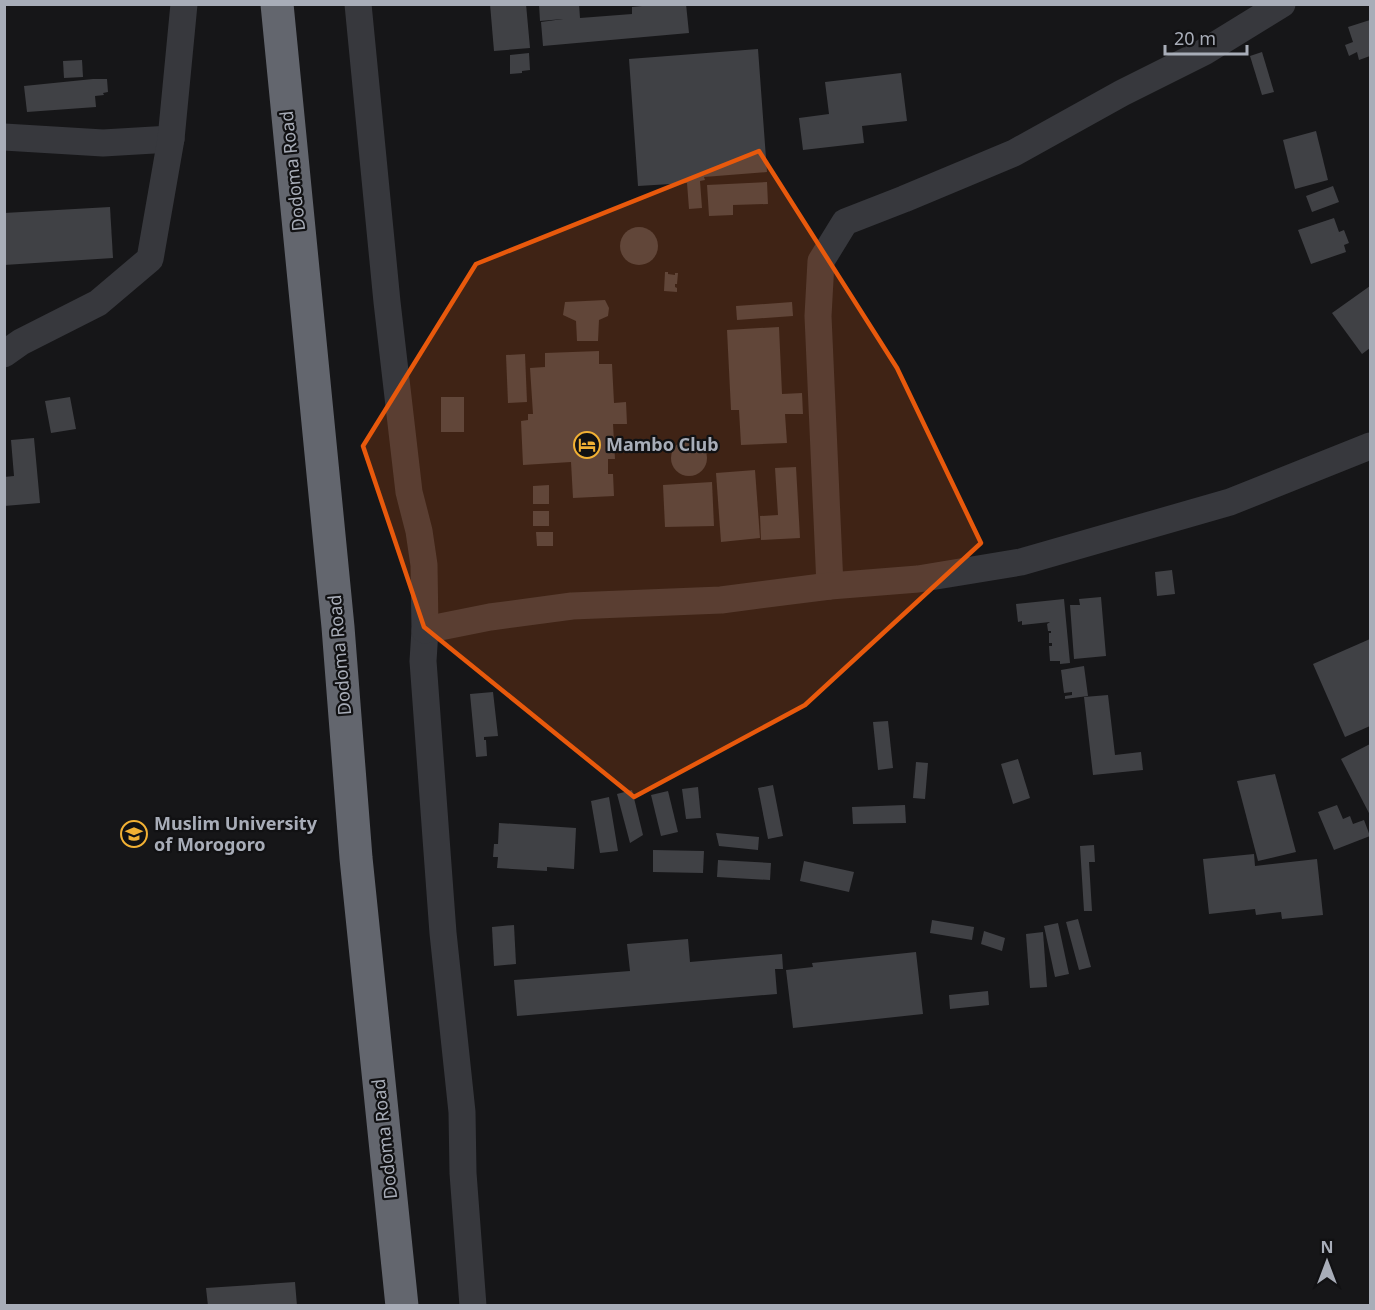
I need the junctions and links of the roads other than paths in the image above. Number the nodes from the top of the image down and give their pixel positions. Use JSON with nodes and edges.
{"nodes":[{"id":1,"x":184,"y":4,"type":"edge"},
{"id":2,"x":277,"y":4,"type":"edge"},
{"id":3,"x":358,"y":4,"type":"edge"},
{"id":4,"x":1282,"y":4,"type":"edge"},
{"id":5,"x":4,"y":137,"type":"edge"},
{"id":6,"x":171,"y":139,"type":"junction"},
{"id":7,"x":4,"y":354,"type":"edge"},
{"id":8,"x":1371,"y":446,"type":"edge"},
{"id":9,"x":830,"y":586,"type":"junction"},
{"id":10,"x":425,"y":630,"type":"junction"},
{"id":11,"x":402,"y":1305,"type":"edge"},
{"id":12,"x":473,"y":1305,"type":"edge"}],
"edges":[{"from":1,"to":6,"type":"street"},
{"from":2,"to":11,"type":"highway","name":"Dodoma Road"},
{"from":3,"to":10,"type":"street"},
{"from":4,"to":9,"type":"street"},
{"from":5,"to":6,"type":"street"},
{"from":6,"to":7,"type":"street"},
{"from":8,"to":9,"type":"street"},
{"from":9,"to":10,"type":"street"},
{"from":10,"to":12,"type":"street"}]}
